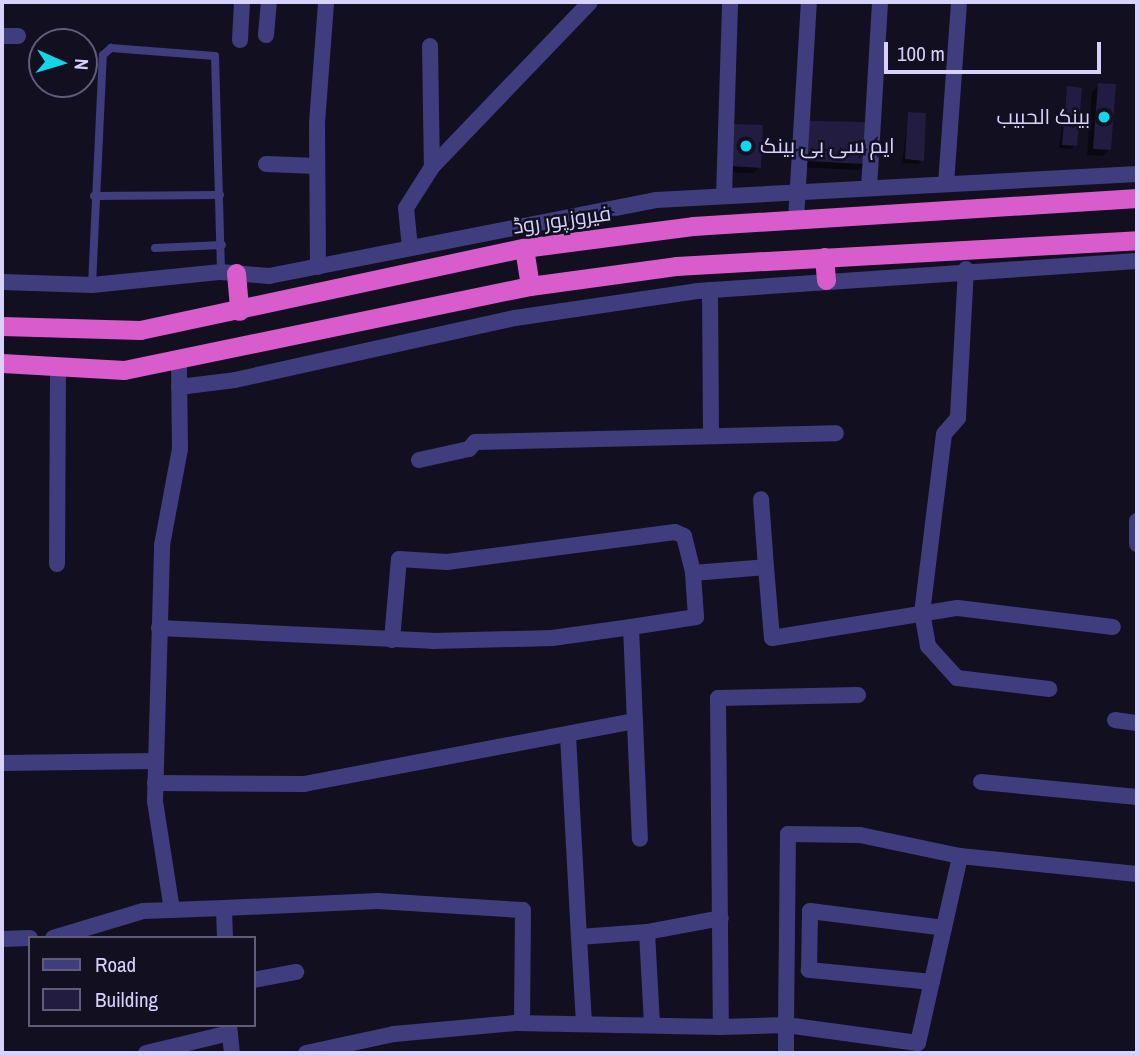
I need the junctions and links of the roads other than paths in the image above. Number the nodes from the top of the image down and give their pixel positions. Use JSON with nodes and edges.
{"nodes":[{"id":1,"x":242,"y":2,"type":"edge"},
{"id":2,"x":269,"y":2,"type":"edge"},
{"id":3,"x":326,"y":2,"type":"edge"},
{"id":4,"x":590,"y":2,"type":"edge"},
{"id":5,"x":730,"y":2,"type":"edge"},
{"id":6,"x":809,"y":2,"type":"edge"},
{"id":7,"x":880,"y":2,"type":"edge"},
{"id":8,"x":959,"y":2,"type":"edge"},
{"id":9,"x":266,"y":35,"type":"dead end"},
{"id":10,"x":240,"y":40,"type":"dead end"},
{"id":11,"x":430,"y":46,"type":"dead end"},
{"id":12,"x":266,"y":164,"type":"dead end"},
{"id":13,"x":317,"y":166,"type":"junction"},
{"id":14,"x":432,"y":167,"type":"junction"},
{"id":15,"x":1137,"y":174,"type":"edge"},
{"id":16,"x":946,"y":184,"type":"junction"},
{"id":17,"x":869,"y":188,"type":"junction"},
{"id":18,"x":797,"y":191,"type":"junction"},
{"id":19,"x":220,"y":195,"type":"junction"},
{"id":20,"x":724,"y":196,"type":"junction"},
{"id":21,"x":94,"y":197,"type":"junction"},
{"id":22,"x":1137,"y":198,"type":"edge"},
{"id":23,"x":796,"y":219,"type":"junction"},
{"id":24,"x":1137,"y":240,"type":"edge"},
{"id":25,"x":222,"y":245,"type":"junction"},
{"id":26,"x":155,"y":248,"type":"dead end"},
{"id":27,"x":410,"y":248,"type":"junction"},
{"id":28,"x":524,"y":248,"type":"junction"},
{"id":29,"x":824,"y":257,"type":"junction"},
{"id":30,"x":1137,"y":261,"type":"edge"},
{"id":31,"x":318,"y":267,"type":"junction"},
{"id":32,"x":966,"y":269,"type":"junction"},
{"id":33,"x":228,"y":273,"type":"junction"},
{"id":34,"x":826,"y":280,"type":"junction"},
{"id":35,"x":2,"y":282,"type":"edge"},
{"id":36,"x":92,"y":285,"type":"junction"},
{"id":37,"x":530,"y":286,"type":"junction"},
{"id":38,"x":710,"y":290,"type":"junction"},
{"id":39,"x":239,"y":311,"type":"junction"},
{"id":40,"x":2,"y":326,"type":"edge"},
{"id":41,"x":179,"y":361,"type":"junction"},
{"id":42,"x":2,"y":364,"type":"edge"},
{"id":43,"x":58,"y":369,"type":"junction"},
{"id":44,"x":179,"y":387,"type":"junction"},
{"id":45,"x":836,"y":433,"type":"dead end"},
{"id":46,"x":712,"y":436,"type":"junction"},
{"id":47,"x":419,"y":460,"type":"dead end"},
{"id":48,"x":761,"y":499,"type":"dead end"},
{"id":49,"x":1137,"y":521,"type":"edge"},
{"id":50,"x":1137,"y":544,"type":"edge"},
{"id":51,"x":57,"y":564,"type":"dead end"},
{"id":52,"x":766,"y":566,"type":"junction"},
{"id":53,"x":693,"y":573,"type":"junction"},
{"id":54,"x":922,"y":611,"type":"junction"},
{"id":55,"x":631,"y":627,"type":"junction"},
{"id":56,"x":1113,"y":627,"type":"dead end"},
{"id":57,"x":159,"y":628,"type":"junction"},
{"id":58,"x":392,"y":640,"type":"junction"},
{"id":59,"x":1049,"y":689,"type":"dead end"},
{"id":60,"x":858,"y":695,"type":"dead end"},
{"id":61,"x":1115,"y":720,"type":"dead end"},
{"id":62,"x":635,"y":721,"type":"junction"},
{"id":63,"x":1137,"y":723,"type":"edge"},
{"id":64,"x":569,"y":735,"type":"junction"},
{"id":65,"x":156,"y":761,"type":"junction"},
{"id":66,"x":2,"y":763,"type":"edge"},
{"id":67,"x":981,"y":782,"type":"dead end"},
{"id":68,"x":155,"y":783,"type":"junction"},
{"id":69,"x":1137,"y":797,"type":"edge"},
{"id":70,"x":639,"y":839,"type":"dead end"},
{"id":71,"x":960,"y":856,"type":"junction"},
{"id":72,"x":1137,"y":874,"type":"edge"},
{"id":73,"x":223,"y":908,"type":"junction"},
{"id":74,"x":172,"y":910,"type":"junction"},
{"id":75,"x":721,"y":918,"type":"junction"},
{"id":76,"x":944,"y":928,"type":"junction"},
{"id":77,"x":647,"y":932,"type":"junction"},
{"id":78,"x":60,"y":936,"type":"edge"},
{"id":79,"x":225,"y":936,"type":"edge"},
{"id":80,"x":579,"y":937,"type":"junction"},
{"id":81,"x":28,"y":938,"type":"edge"},
{"id":82,"x":2,"y":939,"type":"edge"},
{"id":83,"x":296,"y":972,"type":"dead end"},
{"id":84,"x":256,"y":980,"type":"edge"},
{"id":85,"x":932,"y":982,"type":"junction"},
{"id":86,"x":522,"y":1023,"type":"junction"},
{"id":87,"x":584,"y":1024,"type":"junction"},
{"id":88,"x":652,"y":1026,"type":"junction"},
{"id":89,"x":786,"y":1026,"type":"junction"},
{"id":90,"x":721,"y":1027,"type":"junction"},
{"id":91,"x":229,"y":1029,"type":"edge"},
{"id":92,"x":917,"y":1048,"type":"edge"},
{"id":93,"x":146,"y":1053,"type":"edge"},
{"id":94,"x":232,"y":1053,"type":"edge"},
{"id":95,"x":306,"y":1053,"type":"edge"},
{"id":96,"x":786,"y":1053,"type":"edge"}],
"edges":[{"from":1,"to":10,"type":"street"},
{"from":2,"to":9,"type":"street"},
{"from":3,"to":13,"type":"street"},
{"from":4,"to":14,"type":"street"},
{"from":5,"to":20,"type":"street"},
{"from":6,"to":18,"type":"street"},
{"from":7,"to":17,"type":"street"},
{"from":8,"to":16,"type":"street"},
{"from":11,"to":14,"type":"street"},
{"from":12,"to":13,"type":"street"},
{"from":13,"to":31,"type":"street"},
{"from":14,"to":27,"type":"street"},
{"from":15,"to":16,"type":"street"},
{"from":16,"to":17,"type":"street"},
{"from":17,"to":18,"type":"street"},
{"from":18,"to":20,"type":"street"},
{"from":18,"to":23,"type":"street"},
{"from":19,"to":21,"type":"lane"},
{"from":19,"to":21,"type":"lane"},
{"from":19,"to":25,"type":"lane"},
{"from":20,"to":27,"type":"street"},
{"from":21,"to":36,"type":"lane"},
{"from":22,"to":23,"type":"highway","name":"فیروزپور روڈ"},
{"from":23,"to":28,"type":"highway","name":"فیروزپور روڈ"},
{"from":24,"to":29,"type":"highway"},
{"from":25,"to":26,"type":"lane"},
{"from":25,"to":33,"type":"lane"},
{"from":27,"to":31,"type":"street"},
{"from":28,"to":37,"type":"highway"},
{"from":28,"to":39,"type":"highway","name":"فیروزپور روڈ"},
{"from":29,"to":34,"type":"highway"},
{"from":29,"to":37,"type":"highway"},
{"from":30,"to":32,"type":"street"},
{"from":31,"to":33,"type":"street"},
{"from":32,"to":34,"type":"street"},
{"from":32,"to":54,"type":"street"},
{"from":33,"to":36,"type":"street"},
{"from":33,"to":39,"type":"highway"},
{"from":34,"to":38,"type":"street"},
{"from":35,"to":36,"type":"street"},
{"from":37,"to":41,"type":"highway"},
{"from":38,"to":44,"type":"street"},
{"from":38,"to":46,"type":"street"},
{"from":39,"to":40,"type":"highway","name":"فیروزپور روڈ"},
{"from":41,"to":43,"type":"highway"},
{"from":41,"to":44,"type":"street"},
{"from":42,"to":43,"type":"highway"},
{"from":43,"to":51,"type":"street"},
{"from":44,"to":57,"type":"street"},
{"from":45,"to":46,"type":"street"},
{"from":46,"to":47,"type":"street"},
{"from":48,"to":52,"type":"street"},
{"from":49,"to":50,"type":"street"},
{"from":52,"to":53,"type":"street"},
{"from":52,"to":54,"type":"street"},
{"from":53,"to":55,"type":"street"},
{"from":53,"to":58,"type":"street"},
{"from":54,"to":56,"type":"street"},
{"from":54,"to":59,"type":"street"},
{"from":55,"to":58,"type":"street"},
{"from":55,"to":62,"type":"street"},
{"from":57,"to":58,"type":"street"},
{"from":57,"to":65,"type":"street"},
{"from":60,"to":75,"type":"street"},
{"from":61,"to":63,"type":"street"},
{"from":62,"to":64,"type":"street"},
{"from":62,"to":70,"type":"street"},
{"from":64,"to":68,"type":"street"},
{"from":64,"to":80,"type":"street"},
{"from":65,"to":66,"type":"street"},
{"from":65,"to":68,"type":"street"},
{"from":67,"to":69,"type":"street"},
{"from":68,"to":74,"type":"street"},
{"from":71,"to":72,"type":"street"},
{"from":71,"to":76,"type":"street"},
{"from":71,"to":89,"type":"street"},
{"from":73,"to":74,"type":"street"},
{"from":73,"to":79,"type":"street"},
{"from":73,"to":86,"type":"street"},
{"from":74,"to":78,"type":"street"},
{"from":75,"to":77,"type":"street"},
{"from":75,"to":90,"type":"street"},
{"from":76,"to":85,"type":"street"},
{"from":76,"to":85,"type":"street"},
{"from":77,"to":80,"type":"street"},
{"from":77,"to":88,"type":"street"},
{"from":80,"to":87,"type":"street"},
{"from":81,"to":82,"type":"street"},
{"from":83,"to":84,"type":"street"},
{"from":85,"to":92,"type":"street"},
{"from":86,"to":87,"type":"street"},
{"from":86,"to":95,"type":"street"},
{"from":87,"to":88,"type":"street"},
{"from":88,"to":90,"type":"street"},
{"from":89,"to":90,"type":"street"},
{"from":89,"to":92,"type":"street"},
{"from":89,"to":96,"type":"street"},
{"from":91,"to":93,"type":"street"},
{"from":91,"to":94,"type":"street"}]}
